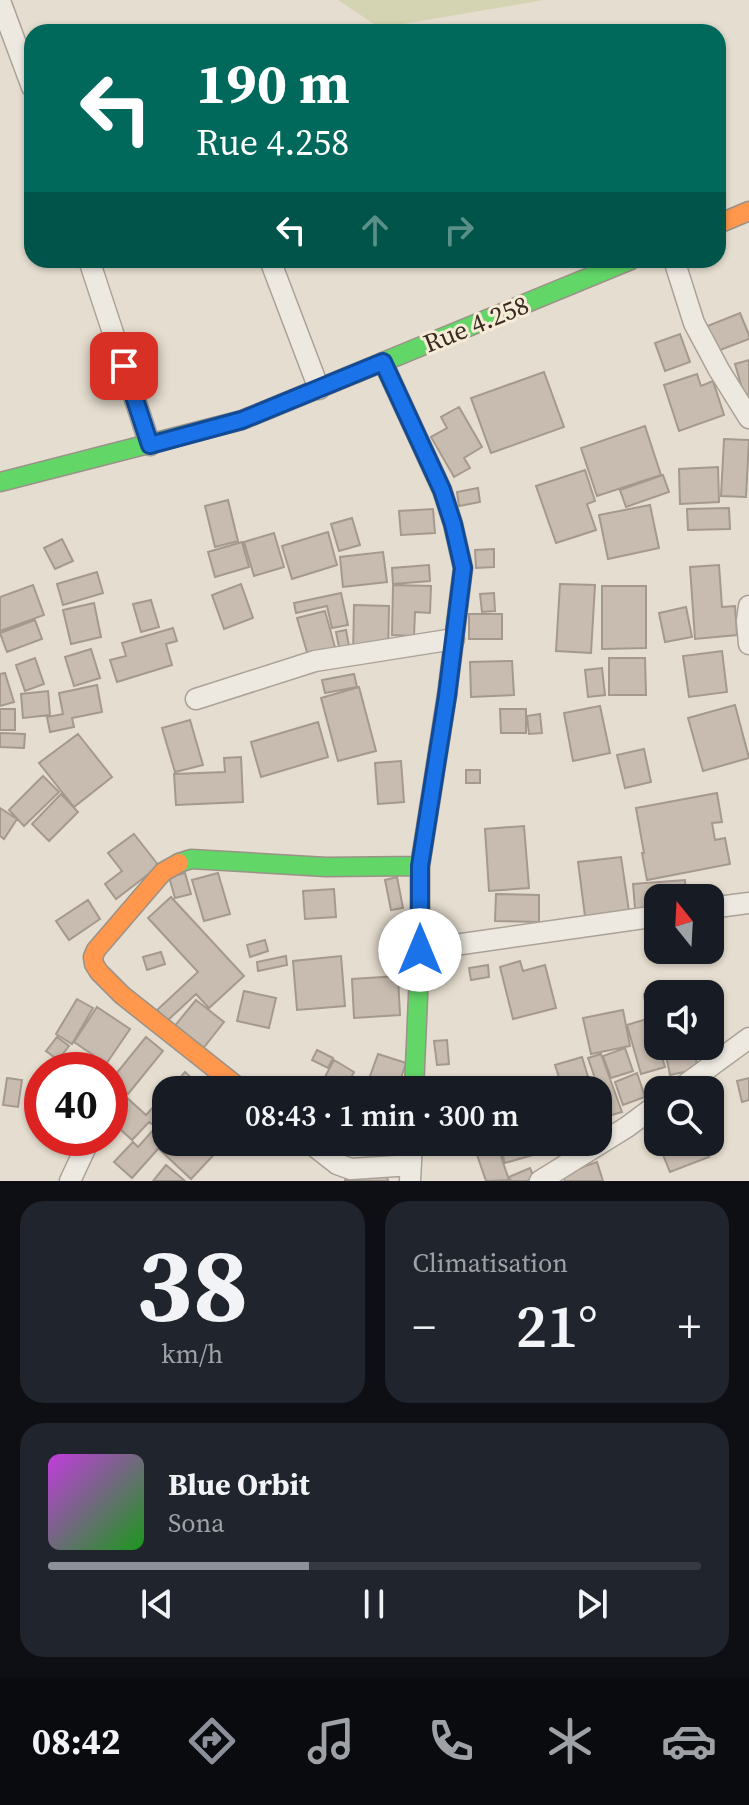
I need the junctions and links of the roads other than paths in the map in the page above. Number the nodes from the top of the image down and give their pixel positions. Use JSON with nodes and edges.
{"nodes":[{"id":1,"x":0,"y":1,"type":"edge"},
{"id":2,"x":24,"y":66,"type":"edge"},
{"id":3,"x":749,"y":211,"type":"edge"},
{"id":4,"x":726,"y":221,"type":"edge"},
{"id":5,"x":92,"y":268,"type":"edge"},
{"id":6,"x":273,"y":268,"type":"edge"},
{"id":7,"x":612,"y":268,"type":"edge"},
{"id":8,"x":677,"y":268,"type":"edge"},
{"id":9,"x":383,"y":362,"type":"junction"},
{"id":10,"x":319,"y":389,"type":"junction"},
{"id":11,"x":749,"y":418,"type":"edge"},
{"id":12,"x":150,"y":445,"type":"junction"},
{"id":13,"x":0,"y":482,"type":"edge"},
{"id":14,"x":748,"y":615,"type":"edge"},
{"id":15,"x":454,"y":639,"type":"junction"},
{"id":16,"x":749,"y":644,"type":"edge"},
{"id":17,"x":196,"y":699,"type":"dead end"},
{"id":18,"x":420,"y":866,"type":"junction"},
{"id":19,"x":749,"y":903,"type":"edge"},
{"id":20,"x":724,"y":906,"type":"edge"},
{"id":21,"x":644,"y":918,"type":"edge"},
{"id":22,"x":420,"y":950,"type":"junction"},
{"id":23,"x":749,"y":1038,"type":"edge"},
{"id":24,"x":224,"y":1076,"type":"edge"},
{"id":25,"x":415,"y":1076,"type":"edge"},
{"id":26,"x":697,"y":1076,"type":"edge"},
{"id":27,"x":644,"y":1114,"type":"edge"},
{"id":28,"x":82,"y":1156,"type":"edge"},
{"id":29,"x":327,"y":1156,"type":"edge"},
{"id":30,"x":411,"y":1173,"type":"edge"},
{"id":31,"x":70,"y":1181,"type":"edge"},
{"id":32,"x":540,"y":1181,"type":"edge"}],
"edges":[{"from":1,"to":2,"type":"street"},
{"from":3,"to":4,"type":"main road"},
{"from":5,"to":12,"type":"street"},
{"from":6,"to":10,"type":"street"},
{"from":7,"to":9,"type":"main road","name":"Rue 4.258"},
{"from":8,"to":11,"type":"street"},
{"from":9,"to":10,"type":"main road","name":"Rue 4.258"},
{"from":9,"to":15,"type":"main road"},
{"from":10,"to":12,"type":"main road","name":"Rue 4.258"},
{"from":12,"to":13,"type":"main road","name":"Rue 4.258"},
{"from":14,"to":16,"type":"street"},
{"from":15,"to":17,"type":"street"},
{"from":15,"to":18,"type":"main road"},
{"from":18,"to":22,"type":"main road"},
{"from":18,"to":24,"type":"main road"},
{"from":19,"to":20,"type":"street"},
{"from":21,"to":22,"type":"street"},
{"from":22,"to":25,"type":"main road"},
{"from":23,"to":26,"type":"street"},
{"from":27,"to":32,"type":"street"},
{"from":28,"to":31,"type":"street"},
{"from":29,"to":30,"type":"street"}]}
